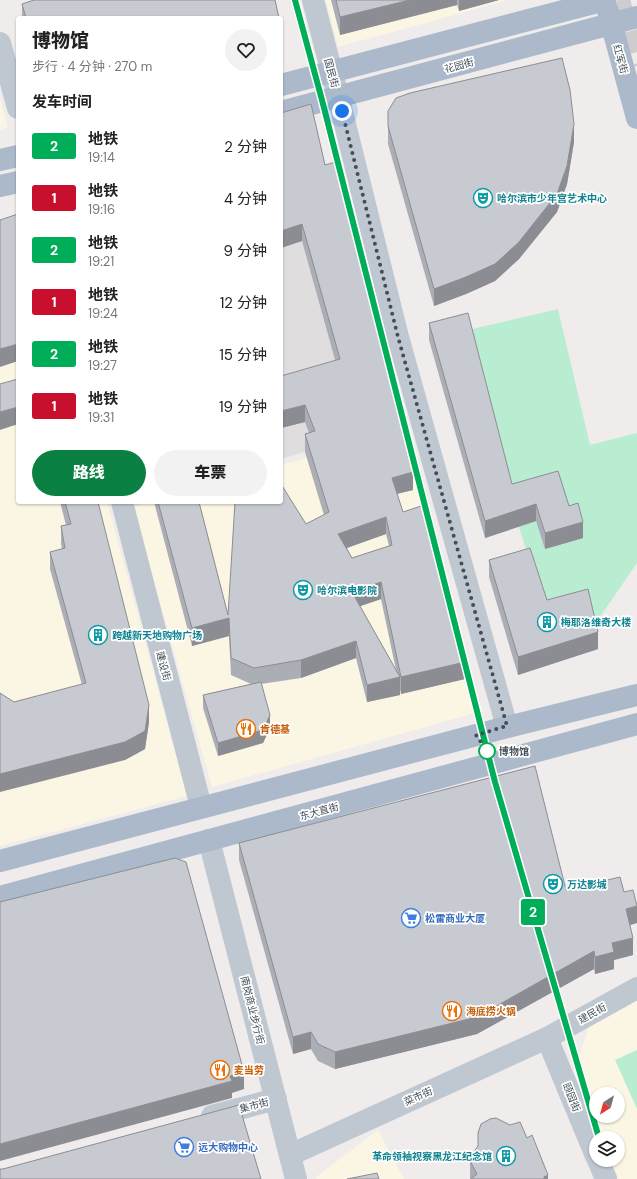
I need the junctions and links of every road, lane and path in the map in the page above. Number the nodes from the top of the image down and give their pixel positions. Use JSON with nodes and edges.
{"nodes":[{"id":1,"x":313,"y":0,"type":"edge"},
{"id":2,"x":605,"y":0,"type":"edge"},
{"id":3,"x":637,"y":17,"type":"edge"},
{"id":4,"x":611,"y":24,"type":"junction"},
{"id":5,"x":0,"y":43,"type":"edge"},
{"id":6,"x":332,"y":72,"type":"junction"},
{"id":7,"x":283,"y":84,"type":"edge"},
{"id":8,"x":338,"y":96,"type":"junction"},
{"id":9,"x":16,"y":101,"type":"edge"},
{"id":10,"x":283,"y":111,"type":"edge"},
{"id":11,"x":637,"y":118,"type":"edge"},
{"id":12,"x":16,"y":156,"type":"edge"},
{"id":13,"x":0,"y":160,"type":"edge"},
{"id":14,"x":16,"y":182,"type":"edge"},
{"id":15,"x":0,"y":186,"type":"edge"},
{"id":16,"x":123,"y":504,"type":"edge"},
{"id":17,"x":637,"y":695,"type":"edge"},
{"id":18,"x":637,"y":724,"type":"edge"},
{"id":19,"x":507,"y":726,"type":"junction"},
{"id":20,"x":201,"y":807,"type":"junction"},
{"id":21,"x":209,"y":840,"type":"junction"},
{"id":22,"x":0,"y":861,"type":"edge"},
{"id":23,"x":0,"y":897,"type":"edge"},
{"id":24,"x":637,"y":988,"type":"edge"},
{"id":25,"x":547,"y":1038,"type":"junction"},
{"id":26,"x":276,"y":1099,"type":"junction"},
{"id":27,"x":194,"y":1121,"type":"edge"},
{"id":28,"x":589,"y":1139,"type":"edge"},
{"id":29,"x":290,"y":1155,"type":"junction"},
{"id":30,"x":601,"y":1167,"type":"edge"},
{"id":31,"x":296,"y":1179,"type":"edge"},
{"id":32,"x":606,"y":1179,"type":"edge"}],
"edges":[{"from":1,"to":6,"type":"street","name":"国民街"},
{"from":2,"to":4,"type":"main road","name":"红军街"},
{"from":2,"to":6,"type":"main road"},
{"from":3,"to":4,"type":"main road","name":"花园街"},
{"from":4,"to":8,"type":"main road","name":"花园街"},
{"from":4,"to":11,"type":"main road","name":"红军街"},
{"from":5,"to":9,"type":"street"},
{"from":6,"to":7,"type":"main road"},
{"from":6,"to":8,"type":"street","name":"国民街"},
{"from":8,"to":10,"type":"main road","name":"花园街"},
{"from":8,"to":19,"type":"street","name":"国民街"},
{"from":12,"to":13,"type":"main road"},
{"from":14,"to":15,"type":"main road"},
{"from":16,"to":20,"type":"street","name":"建设街"},
{"from":17,"to":19,"type":"main road"},
{"from":18,"to":21,"type":"main road","name":"东大直街"},
{"from":19,"to":20,"type":"main road"},
{"from":20,"to":22,"type":"main road"},
{"from":21,"to":23,"type":"main road","name":"东大直街"},
{"from":21,"to":26,"type":"street","name":"南岗商业步行街"},
{"from":24,"to":25,"type":"street","name":"建民街"},
{"from":25,"to":28,"type":"street","name":"颐园街"},
{"from":25,"to":29,"type":"street","name":"菜市街"},
{"from":26,"to":27,"type":"street","name":"集市街"},
{"from":26,"to":29,"type":"street","name":"南岗商业步行街"},
{"from":29,"to":31,"type":"street","name":"南岗商业步行街"},
{"from":30,"to":32,"type":"street"}]}
